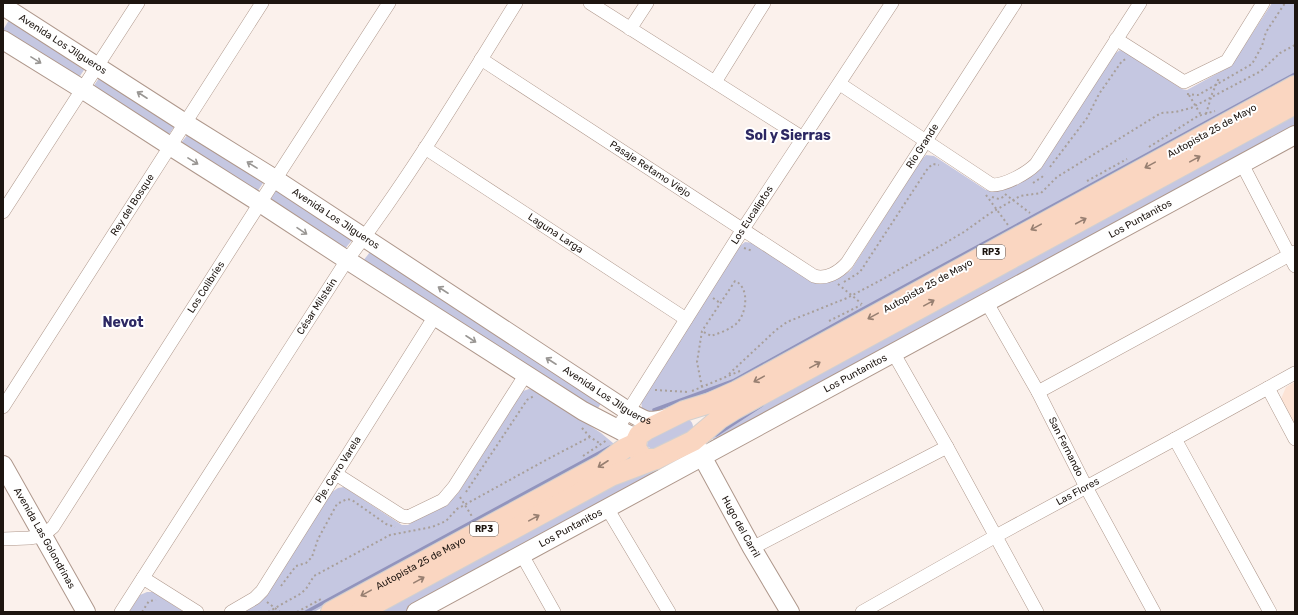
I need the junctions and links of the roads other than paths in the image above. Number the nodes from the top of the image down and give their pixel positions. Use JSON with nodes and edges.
{"nodes":[{"id":1,"x":138,"y":3,"type":"edge"},
{"id":2,"x":262,"y":3,"type":"edge"},
{"id":3,"x":389,"y":3,"type":"edge"},
{"id":4,"x":516,"y":3,"type":"edge"},
{"id":5,"x":590,"y":3,"type":"edge"},
{"id":6,"x":647,"y":3,"type":"edge"},
{"id":7,"x":764,"y":3,"type":"edge"},
{"id":8,"x":892,"y":3,"type":"edge"},
{"id":9,"x":1015,"y":3,"type":"edge"},
{"id":10,"x":1140,"y":3,"type":"edge"},
{"id":11,"x":1263,"y":3,"type":"edge"},
{"id":12,"x":6,"y":8,"type":"edge"},
{"id":13,"x":630,"y":28,"type":"junction"},
{"id":14,"x":1116,"y":39,"type":"junction"},
{"id":15,"x":3,"y":40,"type":"edge"},
{"id":16,"x":481,"y":59,"type":"junction"},
{"id":17,"x":97,"y":66,"type":"junction"},
{"id":18,"x":715,"y":82,"type":"junction"},
{"id":19,"x":840,"y":84,"type":"junction"},
{"id":20,"x":1295,"y":86,"type":"edge"},
{"id":21,"x":82,"y":89,"type":"junction"},
{"id":22,"x":1295,"y":104,"type":"edge"},
{"id":23,"x":185,"y":123,"type":"junction"},
{"id":24,"x":1295,"y":135,"type":"edge"},
{"id":25,"x":803,"y":138,"type":"junction"},
{"id":26,"x":926,"y":141,"type":"junction"},
{"id":27,"x":170,"y":146,"type":"junction"},
{"id":28,"x":425,"y":148,"type":"junction"},
{"id":29,"x":1242,"y":164,"type":"junction"},
{"id":30,"x":275,"y":180,"type":"junction"},
{"id":31,"x":260,"y":203,"type":"junction"},
{"id":32,"x":3,"y":212,"type":"edge"},
{"id":33,"x":743,"y":229,"type":"junction"},
{"id":34,"x":364,"y":238,"type":"junction"},
{"id":35,"x":1293,"y":258,"type":"edge"},
{"id":36,"x":347,"y":260,"type":"junction"},
{"id":37,"x":824,"y":277,"type":"joint"},
{"id":38,"x":987,"y":303,"type":"junction"},
{"id":39,"x":435,"y":316,"type":"junction"},
{"id":40,"x":686,"y":319,"type":"junction"},
{"id":41,"x":894,"y":354,"type":"junction"},
{"id":42,"x":1295,"y":373,"type":"edge"},
{"id":43,"x":526,"y":374,"type":"junction"},
{"id":44,"x":1268,"y":388,"type":"junction"},
{"id":45,"x":1038,"y":392,"type":"junction"},
{"id":46,"x":682,"y":404,"type":"junction"},
{"id":47,"x":3,"y":407,"type":"edge"},
{"id":48,"x":628,"y":411,"type":"junction"},
{"id":49,"x":617,"y":429,"type":"junction"},
{"id":50,"x":1175,"y":439,"type":"junction"},
{"id":51,"x":1295,"y":439,"type":"edge"},
{"id":52,"x":636,"y":441,"type":"junction"},
{"id":53,"x":698,"y":445,"type":"junction"},
{"id":54,"x":947,"y":447,"type":"junction"},
{"id":55,"x":656,"y":459,"type":"junction"},
{"id":56,"x":3,"y":465,"type":"edge"},
{"id":57,"x":336,"y":474,"type":"junction"},
{"id":58,"x":1086,"y":487,"type":"junction"},
{"id":59,"x":607,"y":508,"type":"junction"},
{"id":60,"x":42,"y":536,"type":"junction"},
{"id":61,"x":996,"y":536,"type":"junction"},
{"id":62,"x":3,"y":538,"type":"edge"},
{"id":63,"x":752,"y":548,"type":"junction"},
{"id":64,"x":522,"y":555,"type":"junction"},
{"id":65,"x":143,"y":578,"type":"junction"},
{"id":66,"x":86,"y":612,"type":"edge"},
{"id":67,"x":121,"y":612,"type":"edge"},
{"id":68,"x":197,"y":612,"type":"edge"},
{"id":69,"x":230,"y":612,"type":"edge"},
{"id":70,"x":331,"y":612,"type":"edge"},
{"id":71,"x":360,"y":612,"type":"edge"},
{"id":72,"x":416,"y":612,"type":"edge"},
{"id":73,"x":554,"y":612,"type":"edge"},
{"id":74,"x":669,"y":612,"type":"edge"},
{"id":75,"x":790,"y":612,"type":"edge"},
{"id":76,"x":862,"y":612,"type":"edge"},
{"id":77,"x":1037,"y":612,"type":"edge"},
{"id":78,"x":1154,"y":612,"type":"edge"},
{"id":79,"x":1270,"y":612,"type":"edge"}],
"edges":[{"from":1,"to":17,"type":"street"},
{"from":2,"to":23,"type":"street","name":"Rey del Bosque"},
{"from":3,"to":30,"type":"street","name":"Los Colibríes"},
{"from":4,"to":16,"type":"street","name":"César Milstein"},
{"from":5,"to":13,"type":"street"},
{"from":6,"to":13,"type":"street"},
{"from":7,"to":18,"type":"street"},
{"from":8,"to":19,"type":"street","name":"Los Eucaliptos"},
{"from":9,"to":26,"type":"street","name":"Río Grande"},
{"from":10,"to":14,"type":"street"},
{"from":11,"to":14,"type":"street"},
{"from":12,"to":17,"type":"street","name":"Avenida Los Jilgueros"},
{"from":13,"to":18,"type":"street"},
{"from":14,"to":26,"type":"street"},
{"from":15,"to":21,"type":"street","one_way":true},
{"from":16,"to":28,"type":"street","name":"César Milstein"},
{"from":16,"to":33,"type":"street","name":"Pasaje Retamo Viejo"},
{"from":17,"to":21,"type":"street"},
{"from":23,"to":17,"type":"street","name":"Avenida Los Jilgueros","one_way":true},
{"from":18,"to":25,"type":"street"},
{"from":19,"to":25,"type":"street","name":"Los Eucaliptos"},
{"from":19,"to":26,"type":"street"},
{"from":20,"to":46,"type":"main road","name":"Autopista 25 de Mayo","number":"RP3","one_way":true},
{"from":21,"to":27,"type":"street"},
{"from":21,"to":32,"type":"street"},
{"from":53,"to":22,"type":"main road","name":"Autopista 25 de Mayo","number":"RP3","one_way":true},
{"from":23,"to":27,"type":"street","name":"Rey del Bosque"},
{"from":30,"to":23,"type":"street","name":"Avenida Los Jilgueros","one_way":true},
{"from":24,"to":29,"type":"street","name":"Los Puntanitos"},
{"from":25,"to":33,"type":"street","name":"Los Eucaliptos"},
{"from":26,"to":37,"type":"street","name":"Río Grande"},
{"from":27,"to":31,"type":"street","one_way":true},
{"from":27,"to":47,"type":"street","name":"Rey del Bosque"},
{"from":28,"to":34,"type":"street","name":"César Milstein"},
{"from":28,"to":40,"type":"street","name":"Laguna Larga"},
{"from":29,"to":35,"type":"street"},
{"from":29,"to":38,"type":"street","name":"Los Puntanitos"},
{"from":30,"to":31,"type":"street","name":"Los Colibríes"},
{"from":30,"to":34,"type":"street","name":"Avenida Los Jilgueros"},
{"from":31,"to":36,"type":"street","one_way":true},
{"from":31,"to":60,"type":"street","name":"Los Colibríes"},
{"from":33,"to":37,"type":"street","name":"Pasaje Retamo Viejo"},
{"from":33,"to":40,"type":"street","name":"Los Eucaliptos"},
{"from":34,"to":36,"type":"street","name":"César Milstein"},
{"from":48,"to":34,"type":"street","name":"Avenida Los Jilgueros","one_way":true},
{"from":35,"to":45,"type":"street"},
{"from":36,"to":39,"type":"street"},
{"from":36,"to":65,"type":"street","name":"César Milstein"},
{"from":38,"to":41,"type":"street","name":"Los Puntanitos"},
{"from":38,"to":45,"type":"street","name":"San Fernando"},
{"from":39,"to":43,"type":"street","one_way":true},
{"from":39,"to":57,"type":"street","name":"Pje. Cerro Varela"},
{"from":40,"to":48,"type":"street","name":"Los Eucaliptos"},
{"from":41,"to":53,"type":"street","name":"Los Puntanitos"},
{"from":41,"to":54,"type":"street"},
{"from":42,"to":44,"type":"street","name":"Las Flores"},
{"from":43,"to":49,"type":"street"},
{"from":43,"to":57,"type":"street"},
{"from":44,"to":50,"type":"street","name":"Las Flores"},
{"from":44,"to":51,"type":"street"},
{"from":45,"to":58,"type":"street","name":"San Fernando"},
{"from":46,"to":48,"type":"street","name":"Avenida Los Jilgueros"},
{"from":46,"to":52,"type":"main road","number":"RP3"},
{"from":46,"to":53,"type":"main road"},
{"from":48,"to":49,"type":"street","name":"Los Eucaliptos"},
{"from":49,"to":52,"type":"street"},
{"from":50,"to":58,"type":"street","name":"Las Flores"},
{"from":50,"to":79,"type":"street"},
{"from":52,"to":55,"type":"main road"},
{"from":52,"to":70,"type":"main road","name":"Autopista 25 de Mayo","number":"RP3","one_way":true},
{"from":53,"to":55,"type":"main road","number":"RP3"},
{"from":53,"to":59,"type":"street","name":"Los Puntanitos"},
{"from":53,"to":63,"type":"street","name":"Hugo del Carril"},
{"from":54,"to":61,"type":"street"},
{"from":54,"to":63,"type":"street"},
{"from":71,"to":55,"type":"main road","name":"Autopista 25 de Mayo","number":"RP3","one_way":true},
{"from":56,"to":60,"type":"street","name":"Avenida Las Golondrinas"},
{"from":57,"to":69,"type":"street","name":"Pje. Cerro Varela"},
{"from":58,"to":61,"type":"street","name":"Las Flores"},
{"from":58,"to":78,"type":"street","name":"San Fernando"},
{"from":59,"to":64,"type":"street","name":"Los Puntanitos"},
{"from":59,"to":74,"type":"street"},
{"from":60,"to":62,"type":"street"},
{"from":60,"to":66,"type":"street","name":"Avenida Las Golondrinas"},
{"from":61,"to":76,"type":"street","name":"Las Flores"},
{"from":61,"to":77,"type":"street"},
{"from":63,"to":75,"type":"street","name":"Hugo del Carril"},
{"from":64,"to":72,"type":"street","name":"Los Puntanitos"},
{"from":64,"to":73,"type":"street"},
{"from":65,"to":67,"type":"street","name":"César Milstein"},
{"from":65,"to":68,"type":"street"}]}
